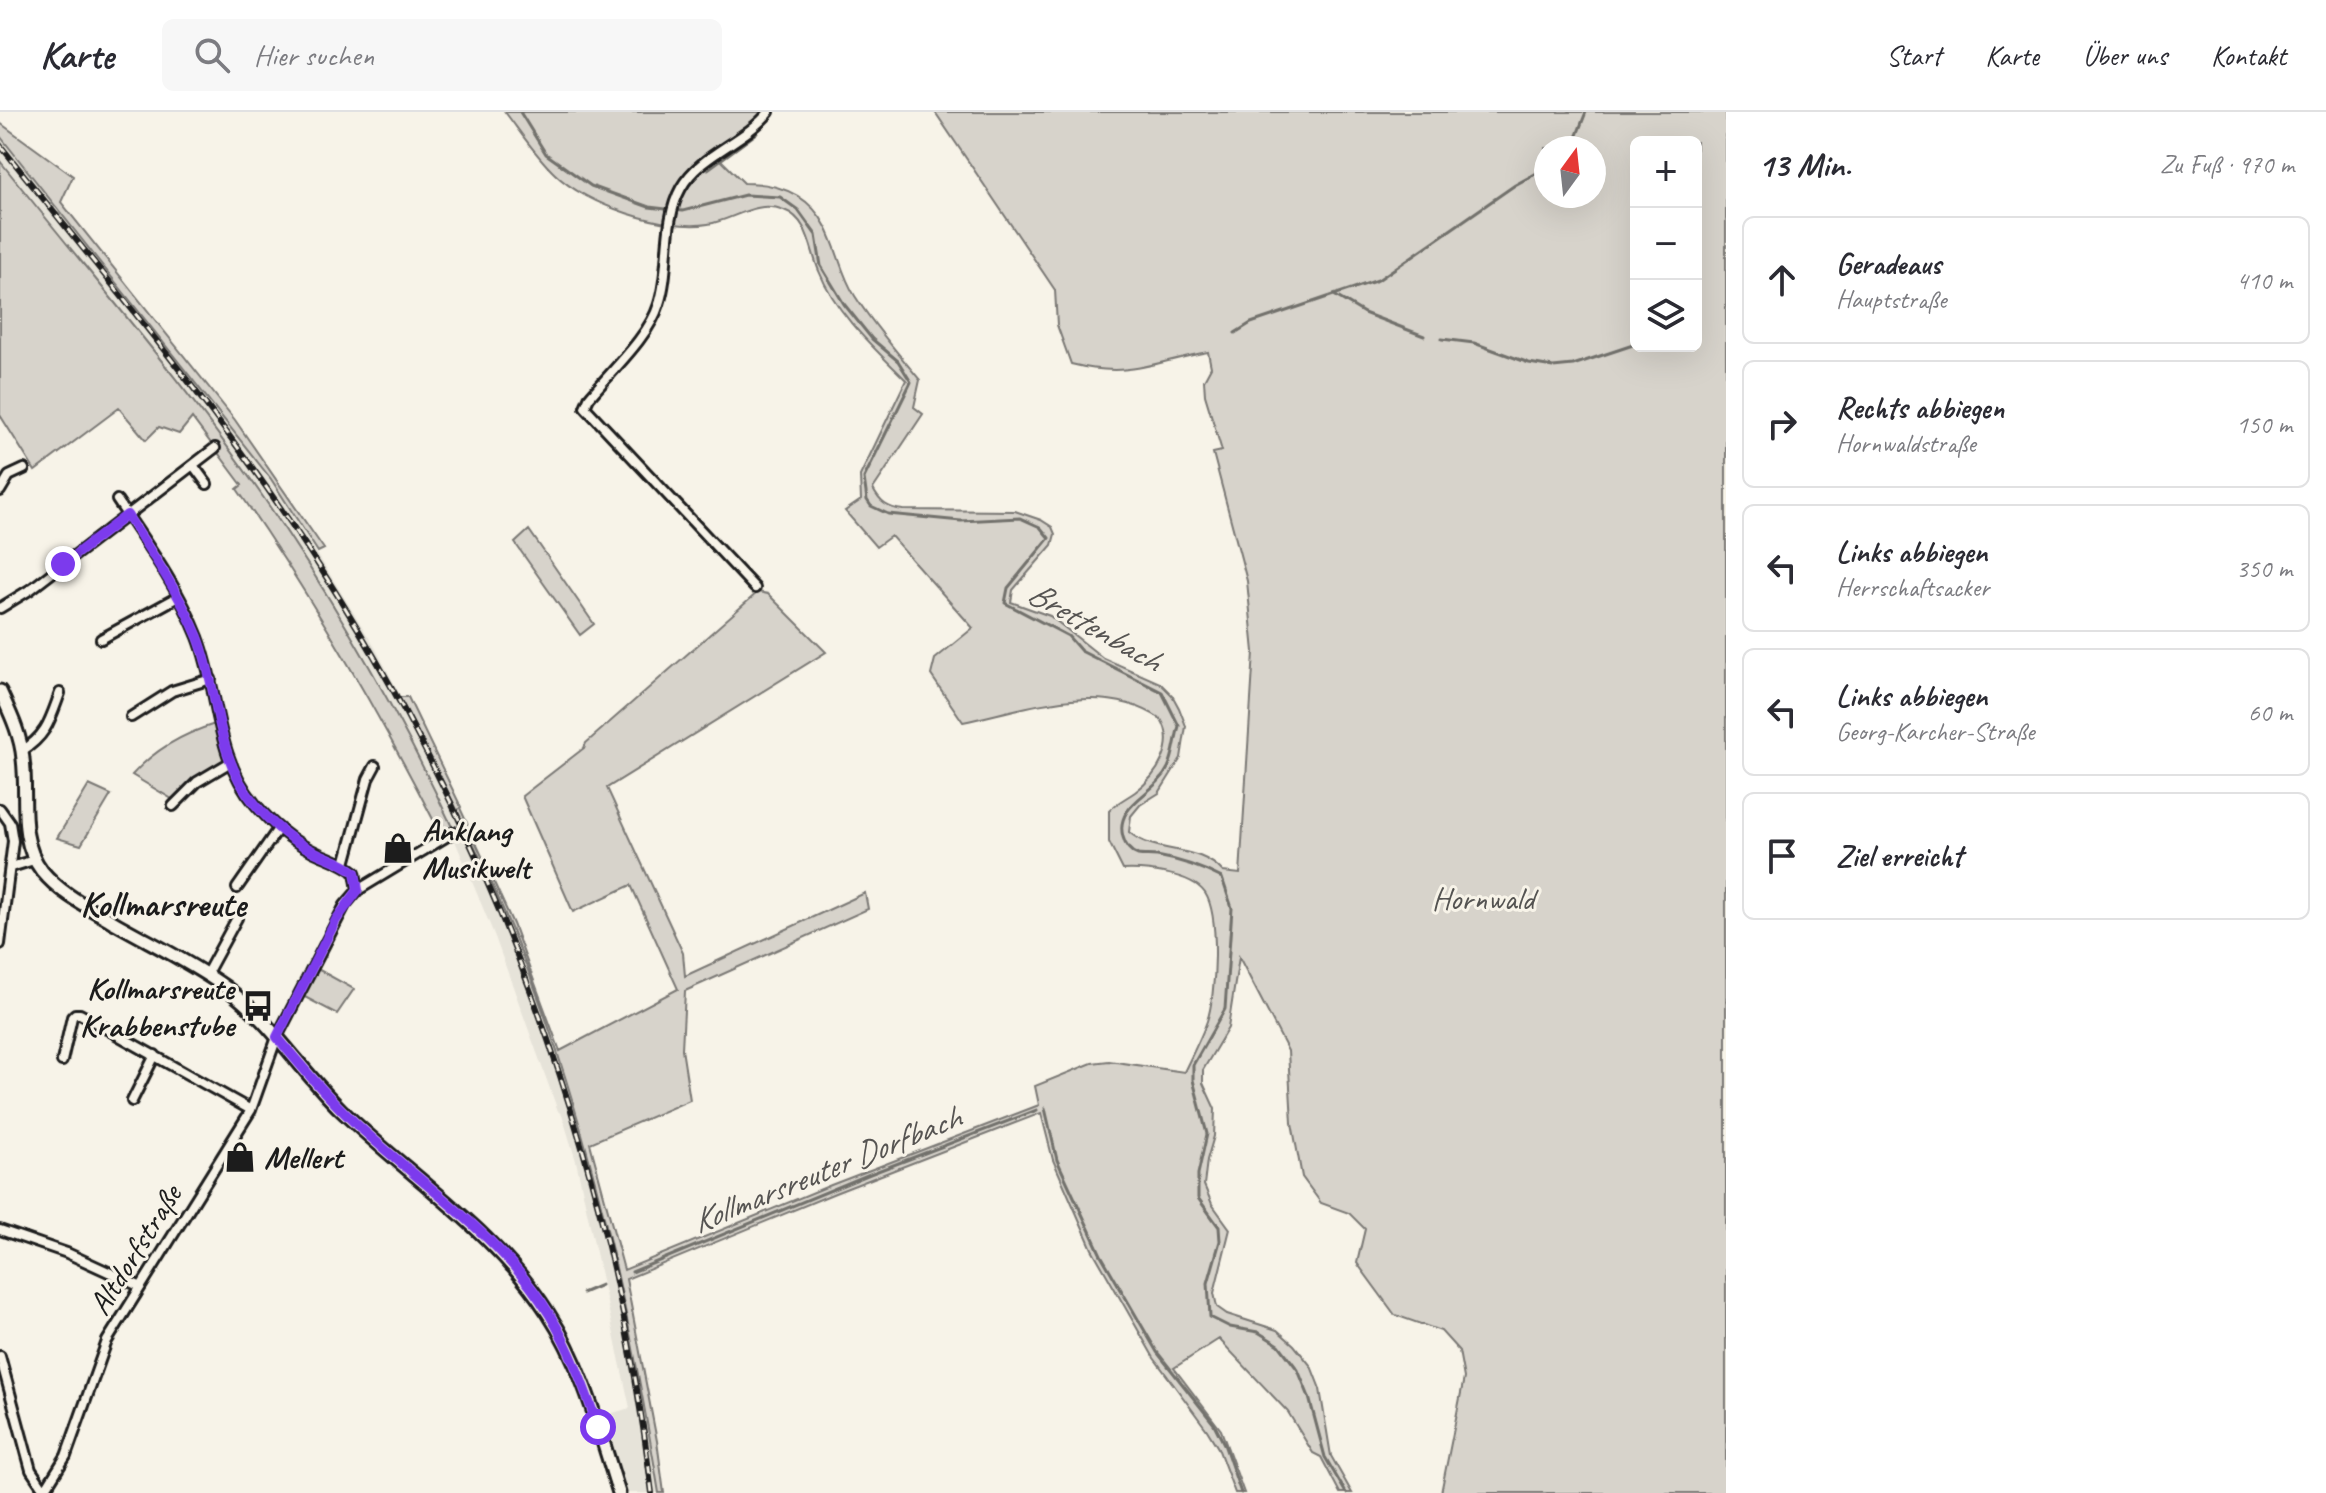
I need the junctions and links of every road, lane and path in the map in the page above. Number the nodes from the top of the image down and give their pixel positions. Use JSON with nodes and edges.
{"nodes":[{"id":1,"x":769,"y":112,"type":"edge"},
{"id":2,"x":215,"y":448,"type":"dead end"},
{"id":3,"x":193,"y":465,"type":"junction"},
{"id":4,"x":24,"y":469,"type":"dead end"},
{"id":5,"x":207,"y":484,"type":"dead end"},
{"id":6,"x":0,"y":491,"type":"edge"},
{"id":7,"x":117,"y":500,"type":"dead end"},
{"id":8,"x":127,"y":515,"type":"junction"},
{"id":9,"x":755,"y":588,"type":"dead end"},
{"id":10,"x":178,"y":597,"type":"junction"},
{"id":11,"x":0,"y":608,"type":"edge"},
{"id":12,"x":101,"y":639,"type":"dead end"},
{"id":13,"x":211,"y":679,"type":"junction"},
{"id":14,"x":0,"y":691,"type":"edge"},
{"id":15,"x":60,"y":693,"type":"dead end"},
{"id":16,"x":131,"y":717,"type":"dead end"},
{"id":17,"x":22,"y":751,"type":"junction"},
{"id":18,"x":229,"y":763,"type":"junction"},
{"id":19,"x":375,"y":766,"type":"dead end"},
{"id":20,"x":173,"y":806,"type":"dead end"},
{"id":21,"x":0,"y":809,"type":"edge"},
{"id":22,"x":25,"y":822,"type":"junction"},
{"id":23,"x":10,"y":823,"type":"junction"},
{"id":24,"x":278,"y":829,"type":"junction"},
{"id":25,"x":454,"y":832,"type":"tunnel mouth"},
{"id":26,"x":34,"y":860,"type":"junction"},
{"id":27,"x":345,"y":864,"type":"junction"},
{"id":28,"x":11,"y":867,"type":"junction"},
{"id":29,"x":237,"y":888,"type":"dead end"},
{"id":30,"x":358,"y":890,"type":"junction"},
{"id":31,"x":237,"y":918,"type":"dead end"},
{"id":32,"x":0,"y":944,"type":"edge"},
{"id":33,"x":206,"y":975,"type":"junction"},
{"id":34,"x":277,"y":1037,"type":"junction"},
{"id":35,"x":155,"y":1055,"type":"junction"},
{"id":36,"x":62,"y":1061,"type":"dead end"},
{"id":37,"x":132,"y":1101,"type":"dead end"},
{"id":38,"x":251,"y":1110,"type":"junction"},
{"id":39,"x":0,"y":1230,"type":"edge"},
{"id":40,"x":139,"y":1286,"type":"junction"},
{"id":41,"x":0,"y":1356,"type":"edge"},
{"id":42,"x":44,"y":1492,"type":"edge"},
{"id":43,"x":619,"y":1493,"type":"edge"}],
"edges":[{"from":1,"to":9,"type":"street"},
{"from":2,"to":3,"type":"street"},
{"from":3,"to":5,"type":"street"},
{"from":3,"to":8,"type":"street"},
{"from":4,"to":6,"type":"street"},
{"from":7,"to":8,"type":"street"},
{"from":8,"to":10,"type":"street"},
{"from":8,"to":11,"type":"street"},
{"from":10,"to":12,"type":"street"},
{"from":10,"to":13,"type":"street"},
{"from":13,"to":16,"type":"street"},
{"from":13,"to":18,"type":"street"},
{"from":14,"to":17,"type":"main road"},
{"from":15,"to":17,"type":"street"},
{"from":17,"to":22,"type":"main road"},
{"from":18,"to":20,"type":"street"},
{"from":18,"to":24,"type":"street"},
{"from":19,"to":27,"type":"street"},
{"from":21,"to":23,"type":"street"},
{"from":22,"to":23,"type":"street"},
{"from":22,"to":26,"type":"main road"},
{"from":23,"to":28,"type":"street"},
{"from":24,"to":27,"type":"street"},
{"from":24,"to":29,"type":"street"},
{"from":25,"to":30,"type":"street"},
{"from":26,"to":28,"type":"street"},
{"from":26,"to":33,"type":"main road"},
{"from":27,"to":30,"type":"street"},
{"from":28,"to":32,"type":"street"},
{"from":30,"to":34,"type":"street","name":"Altdorfstraße"},
{"from":31,"to":33,"type":"street"},
{"from":33,"to":34,"type":"main road"},
{"from":34,"to":38,"type":"street","name":"Altdorfstraße"},
{"from":34,"to":43,"type":"main road"},
{"from":35,"to":36,"type":"street"},
{"from":35,"to":37,"type":"street"},
{"from":35,"to":38,"type":"street"},
{"from":38,"to":40,"type":"street","name":"Altdorfstraße"},
{"from":39,"to":40,"type":"street"},
{"from":40,"to":42,"type":"street","name":"Altdorfstraße"},
{"from":41,"to":42,"type":"street"}]}
